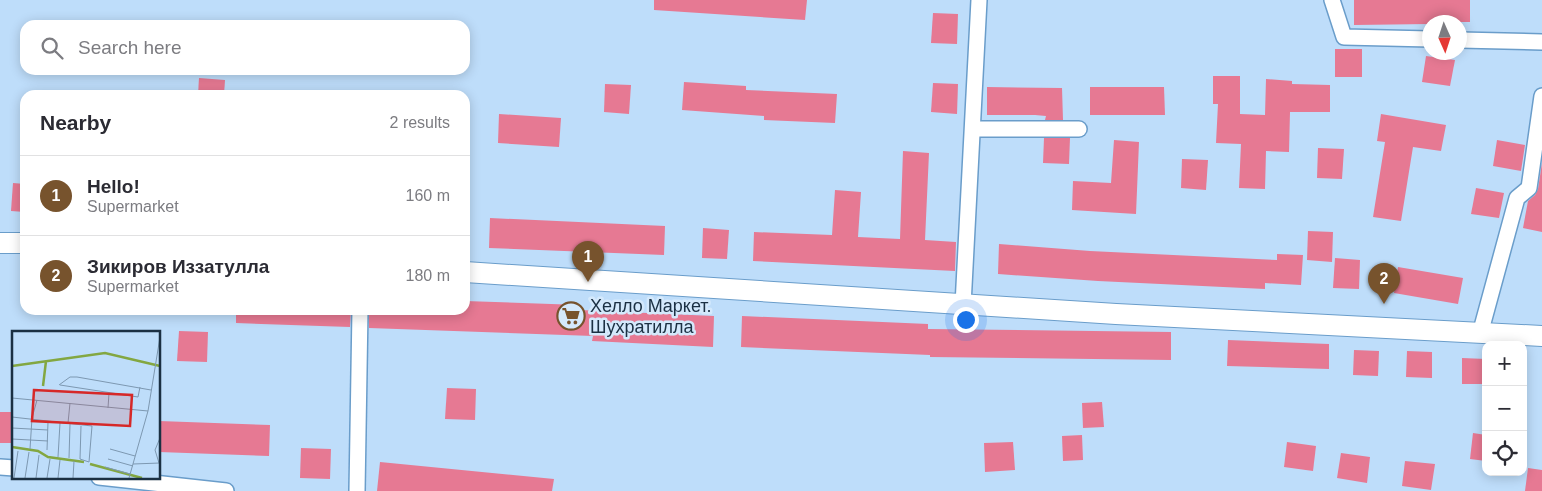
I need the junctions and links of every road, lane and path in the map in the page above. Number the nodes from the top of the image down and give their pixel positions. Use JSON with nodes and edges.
{"nodes":[{"id":1,"x":979,"y":0,"type":"edge"},
{"id":2,"x":1332,"y":0,"type":"edge"},
{"id":3,"x":1422,"y":39,"type":"edge"},
{"id":4,"x":1467,"y":40,"type":"edge"},
{"id":5,"x":1542,"y":42,"type":"edge"},
{"id":6,"x":1542,"y":96,"type":"edge"},
{"id":7,"x":973,"y":129,"type":"junction"},
{"id":8,"x":1080,"y":129,"type":"dead end"},
{"id":9,"x":0,"y":243,"type":"edge"},
{"id":10,"x":20,"y":243,"type":"edge"},
{"id":11,"x":470,"y":272,"type":"edge"},
{"id":12,"x":963,"y":304,"type":"junction"},
{"id":13,"x":360,"y":315,"type":"edge"},
{"id":14,"x":1480,"y":334,"type":"junction"},
{"id":15,"x":1542,"y":336,"type":"edge"},
{"id":16,"x":108,"y":478,"type":"edge"},
{"id":17,"x":226,"y":491,"type":"edge"},
{"id":18,"x":358,"y":491,"type":"edge"}],
"edges":[{"from":1,"to":7,"type":"street"},
{"from":2,"to":3,"type":"street"},
{"from":4,"to":5,"type":"street"},
{"from":6,"to":14,"type":"street"},
{"from":7,"to":8,"type":"street"},
{"from":7,"to":12,"type":"street"},
{"from":9,"to":10,"type":"street"},
{"from":11,"to":12,"type":"street"},
{"from":12,"to":14,"type":"street"},
{"from":13,"to":18,"type":"street"},
{"from":14,"to":15,"type":"street"},
{"from":16,"to":17,"type":"street"}]}
